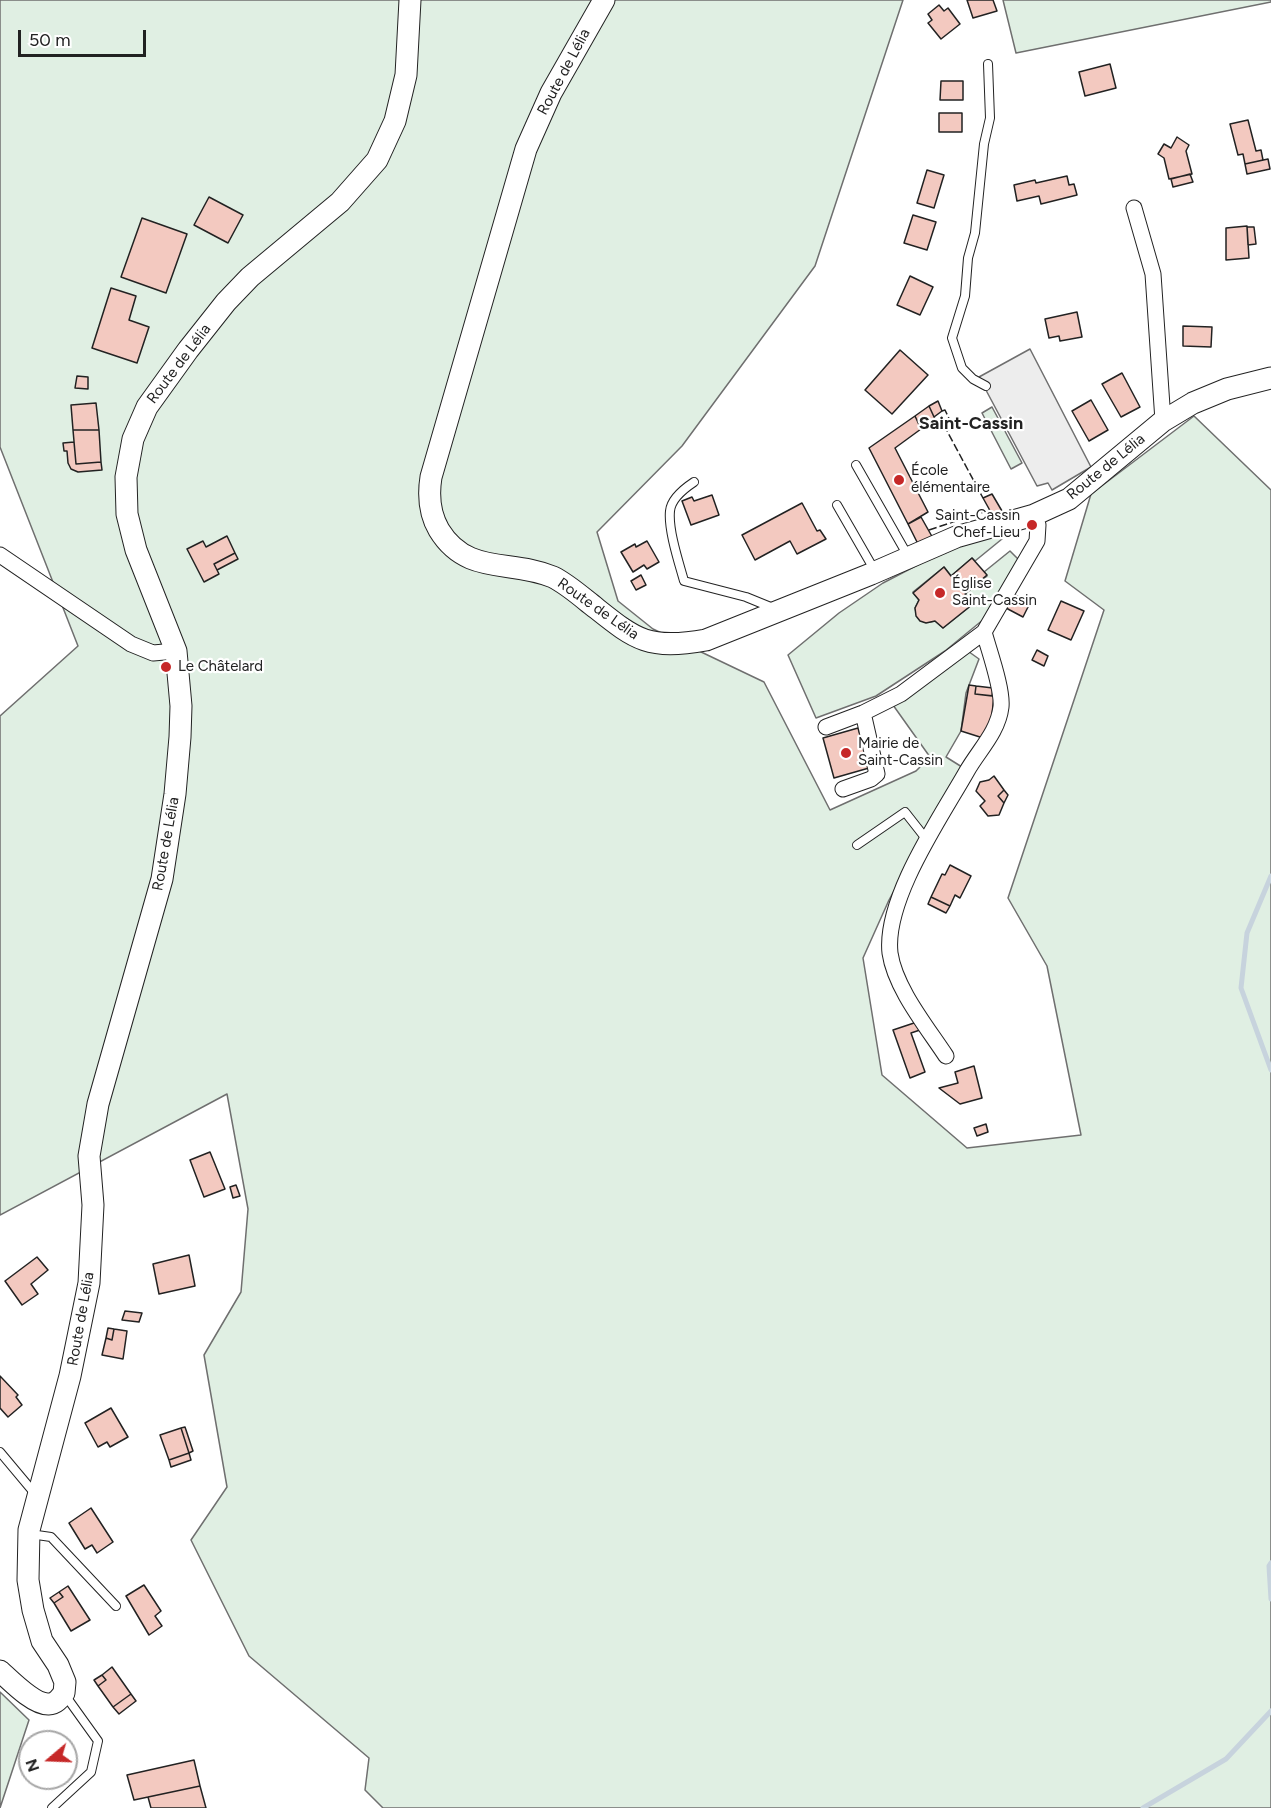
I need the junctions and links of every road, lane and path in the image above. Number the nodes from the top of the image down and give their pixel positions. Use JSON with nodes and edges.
{"nodes":[{"id":1,"x":410,"y":0,"type":"edge"},
{"id":2,"x":604,"y":0,"type":"edge"},
{"id":3,"x":988,"y":64,"type":"dead end"},
{"id":4,"x":1134,"y":208,"type":"dead end"},
{"id":5,"x":1271,"y":378,"type":"edge"},
{"id":6,"x":986,"y":386,"type":"dead end"},
{"id":7,"x":1163,"y":421,"type":"junction"},
{"id":8,"x":856,"y":465,"type":"dead end"},
{"id":9,"x":694,"y":482,"type":"dead end"},
{"id":10,"x":837,"y":505,"type":"dead end"},
{"id":11,"x":1034,"y":515,"type":"junction"},
{"id":12,"x":0,"y":555,"type":"edge"},
{"id":13,"x":909,"y":558,"type":"junction"},
{"id":14,"x":876,"y":572,"type":"junction"},
{"id":15,"x":780,"y":610,"type":"junction"},
{"id":16,"x":984,"y":632,"type":"junction"},
{"id":17,"x":176,"y":651,"type":"junction"},
{"id":18,"x":863,"y":712,"type":"junction"},
{"id":19,"x":826,"y":727,"type":"dead end"},
{"id":20,"x":843,"y":789,"type":"dead end"},
{"id":21,"x":927,"y":841,"type":"junction"},
{"id":22,"x":857,"y":845,"type":"dead end"},
{"id":23,"x":946,"y":1056,"type":"dead end"},
{"id":24,"x":0,"y":1452,"type":"edge"},
{"id":25,"x":37,"y":1496,"type":"junction"},
{"id":26,"x":29,"y":1534,"type":"junction"},
{"id":27,"x":116,"y":1606,"type":"dead end"},
{"id":28,"x":0,"y":1671,"type":"edge"},
{"id":29,"x":64,"y":1694,"type":"junction"},
{"id":30,"x":52,"y":1808,"type":"edge"}],
"edges":[{"from":1,"to":17,"type":"street","name":"Route de Lélia"},
{"from":2,"to":15,"type":"street","name":"Route de Lélia"},
{"from":3,"to":6,"type":"lane"},
{"from":4,"to":7,"type":"street"},
{"from":5,"to":7,"type":"street","name":"Route de Lélia"},
{"from":7,"to":11,"type":"street","name":"Route de Lélia"},
{"from":8,"to":13,"type":"lane"},
{"from":9,"to":15,"type":"lane"},
{"from":10,"to":14,"type":"lane"},
{"from":11,"to":13,"type":"street","name":"Route de Lélia"},
{"from":11,"to":16,"type":"street"},
{"from":12,"to":17,"type":"street"},
{"from":13,"to":14,"type":"street","name":"Route de Lélia"},
{"from":14,"to":15,"type":"street","name":"Route de Lélia"},
{"from":16,"to":18,"type":"street"},
{"from":16,"to":21,"type":"street"},
{"from":17,"to":25,"type":"street","name":"Route de Lélia"},
{"from":18,"to":19,"type":"street"},
{"from":18,"to":20,"type":"street"},
{"from":21,"to":22,"type":"lane"},
{"from":21,"to":23,"type":"street"},
{"from":24,"to":25,"type":"lane"},
{"from":25,"to":26,"type":"street","name":"Route de Lélia"},
{"from":26,"to":27,"type":"lane"},
{"from":26,"to":29,"type":"street","name":"Route de Lélia"},
{"from":28,"to":29,"type":"street"},
{"from":29,"to":30,"type":"lane"}]}
